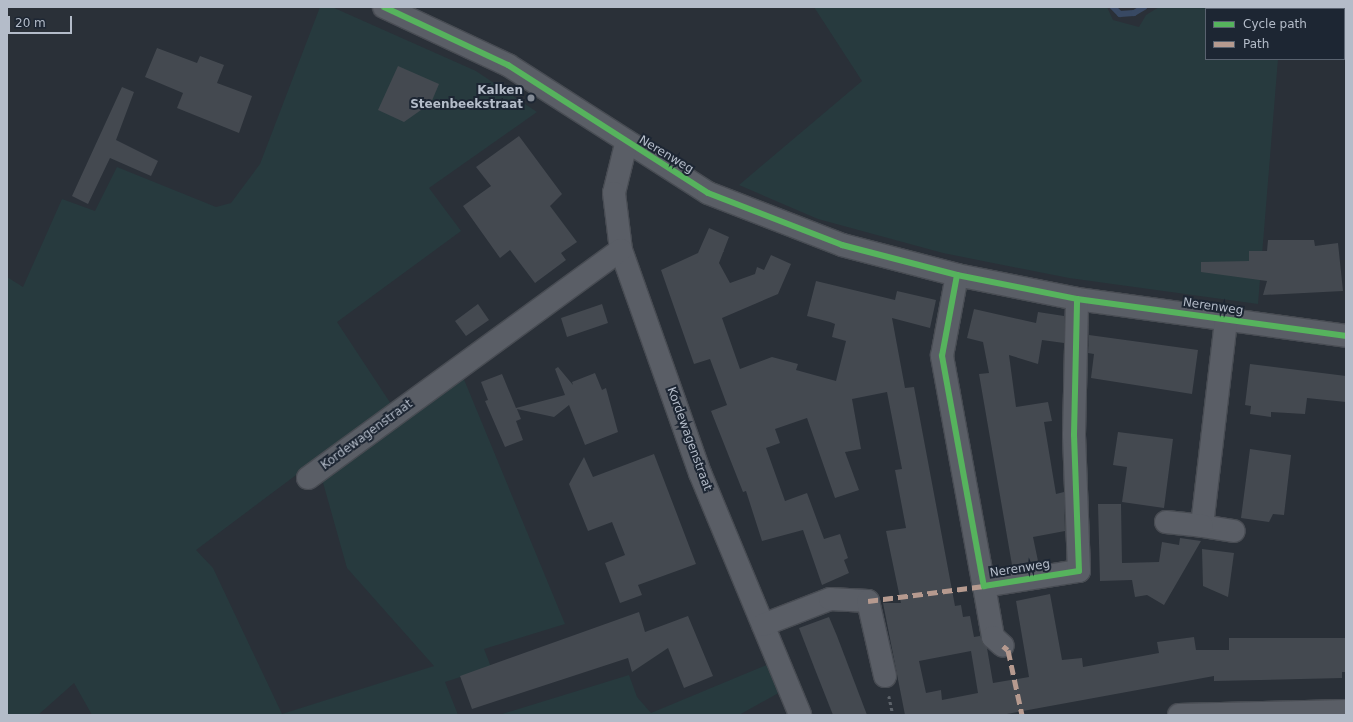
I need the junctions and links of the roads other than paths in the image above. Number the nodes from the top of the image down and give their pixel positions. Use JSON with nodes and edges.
{"nodes":[{"id":1,"x":384,"y":7,"type":"edge"},
{"id":2,"x":412,"y":12,"type":"edge"},
{"id":3,"x":626,"y":144,"type":"junction"},
{"id":4,"x":621,"y":250,"type":"junction"},
{"id":5,"x":957,"y":275,"type":"junction"},
{"id":6,"x":1077,"y":299,"type":"junction"},
{"id":7,"x":1226,"y":321,"type":"junction"},
{"id":8,"x":1346,"y":336,"type":"edge"},
{"id":9,"x":308,"y":478,"type":"dead end"},
{"id":10,"x":1166,"y":522,"type":"dead end"},
{"id":11,"x":1202,"y":526,"type":"junction"},
{"id":12,"x":1234,"y":531,"type":"dead end"},
{"id":13,"x":984,"y":586,"type":"junction"},
{"id":14,"x":763,"y":625,"type":"junction"},
{"id":15,"x":1003,"y":646,"type":"dead end"},
{"id":16,"x":885,"y":676,"type":"dead end"},
{"id":17,"x":1346,"y":711,"type":"edge"},
{"id":18,"x":1187,"y":714,"type":"edge"},
{"id":19,"x":800,"y":715,"type":"edge"}],
"edges":[{"from":1,"to":2,"type":"street","name":"Nerenweg"},
{"from":2,"to":3,"type":"street","name":"Nerenweg"},
{"from":3,"to":4,"type":"street","name":"Kordewagenstraat"},
{"from":3,"to":5,"type":"street","name":"Nerenweg"},
{"from":4,"to":9,"type":"street","name":"Kordewagenstraat"},
{"from":4,"to":14,"type":"street","name":"Kordewagenstraat"},
{"from":5,"to":6,"type":"street","name":"Nerenweg"},
{"from":5,"to":13,"type":"street","name":"Nerenweg"},
{"from":6,"to":7,"type":"street","name":"Nerenweg"},
{"from":6,"to":13,"type":"street","name":"Nerenweg"},
{"from":7,"to":8,"type":"street","name":"Nerenweg"},
{"from":7,"to":11,"type":"street","name":"Nerenweg"},
{"from":10,"to":11,"type":"street"},
{"from":11,"to":12,"type":"street"},
{"from":13,"to":15,"type":"street","name":"Nerenweg"},
{"from":14,"to":16,"type":"street"},
{"from":14,"to":19,"type":"street","name":"Kordewagenstraat"},
{"from":17,"to":18,"type":"street"}]}
